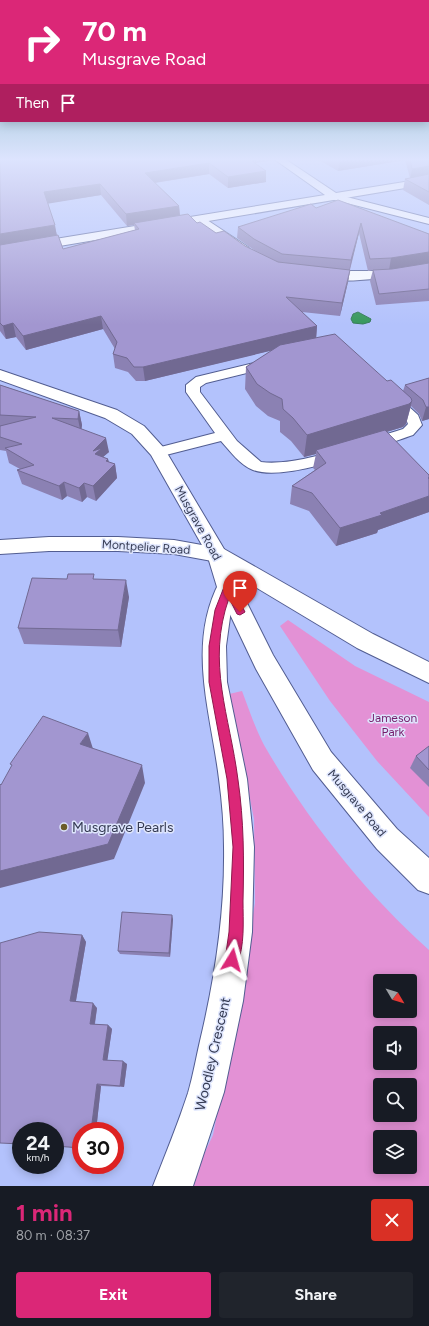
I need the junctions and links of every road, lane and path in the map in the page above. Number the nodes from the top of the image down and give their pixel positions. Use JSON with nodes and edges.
{"nodes":[{"id":1,"x":229,"y":214,"type":"edge"},
{"id":2,"x":403,"y":214,"type":"edge"},
{"id":3,"x":201,"y":219,"type":"junction"},
{"id":4,"x":429,"y":221,"type":"edge"},
{"id":5,"x":0,"y":252,"type":"edge"},
{"id":6,"x":255,"y":257,"type":"edge"},
{"id":7,"x":429,"y":268,"type":"edge"},
{"id":8,"x":307,"y":274,"type":"edge"},
{"id":9,"x":0,"y":375,"type":"edge"},
{"id":10,"x":226,"y":435,"type":"junction"},
{"id":11,"x":158,"y":452,"type":"junction"},
{"id":12,"x":0,"y":547,"type":"edge"},
{"id":13,"x":217,"y":554,"type":"junction"},
{"id":14,"x":228,"y":587,"type":"junction"},
{"id":15,"x":429,"y":673,"type":"edge"},
{"id":16,"x":429,"y":879,"type":"edge"},
{"id":17,"x":173,"y":1186,"type":"edge"}],
"edges":[{"from":1,"to":3,"type":"street"},
{"from":2,"to":4,"type":"street"},
{"from":3,"to":5,"type":"street"},
{"from":3,"to":6,"type":"street"},
{"from":7,"to":8,"type":"street"},
{"from":9,"to":11,"type":"street","name":"Musgrave Road"},
{"from":10,"to":10,"type":"lane"},
{"from":10,"to":11,"type":"lane"},
{"from":11,"to":13,"type":"street","name":"Musgrave Road"},
{"from":12,"to":13,"type":"street","name":"Montpelier Road"},
{"from":13,"to":14,"type":"street","name":"Musgrave Road"},
{"from":13,"to":15,"type":"street","name":"Montpelier Road"},
{"from":14,"to":16,"type":"street","name":"Musgrave Road"},
{"from":14,"to":17,"type":"street","name":"Woodley Crescent"}]}
